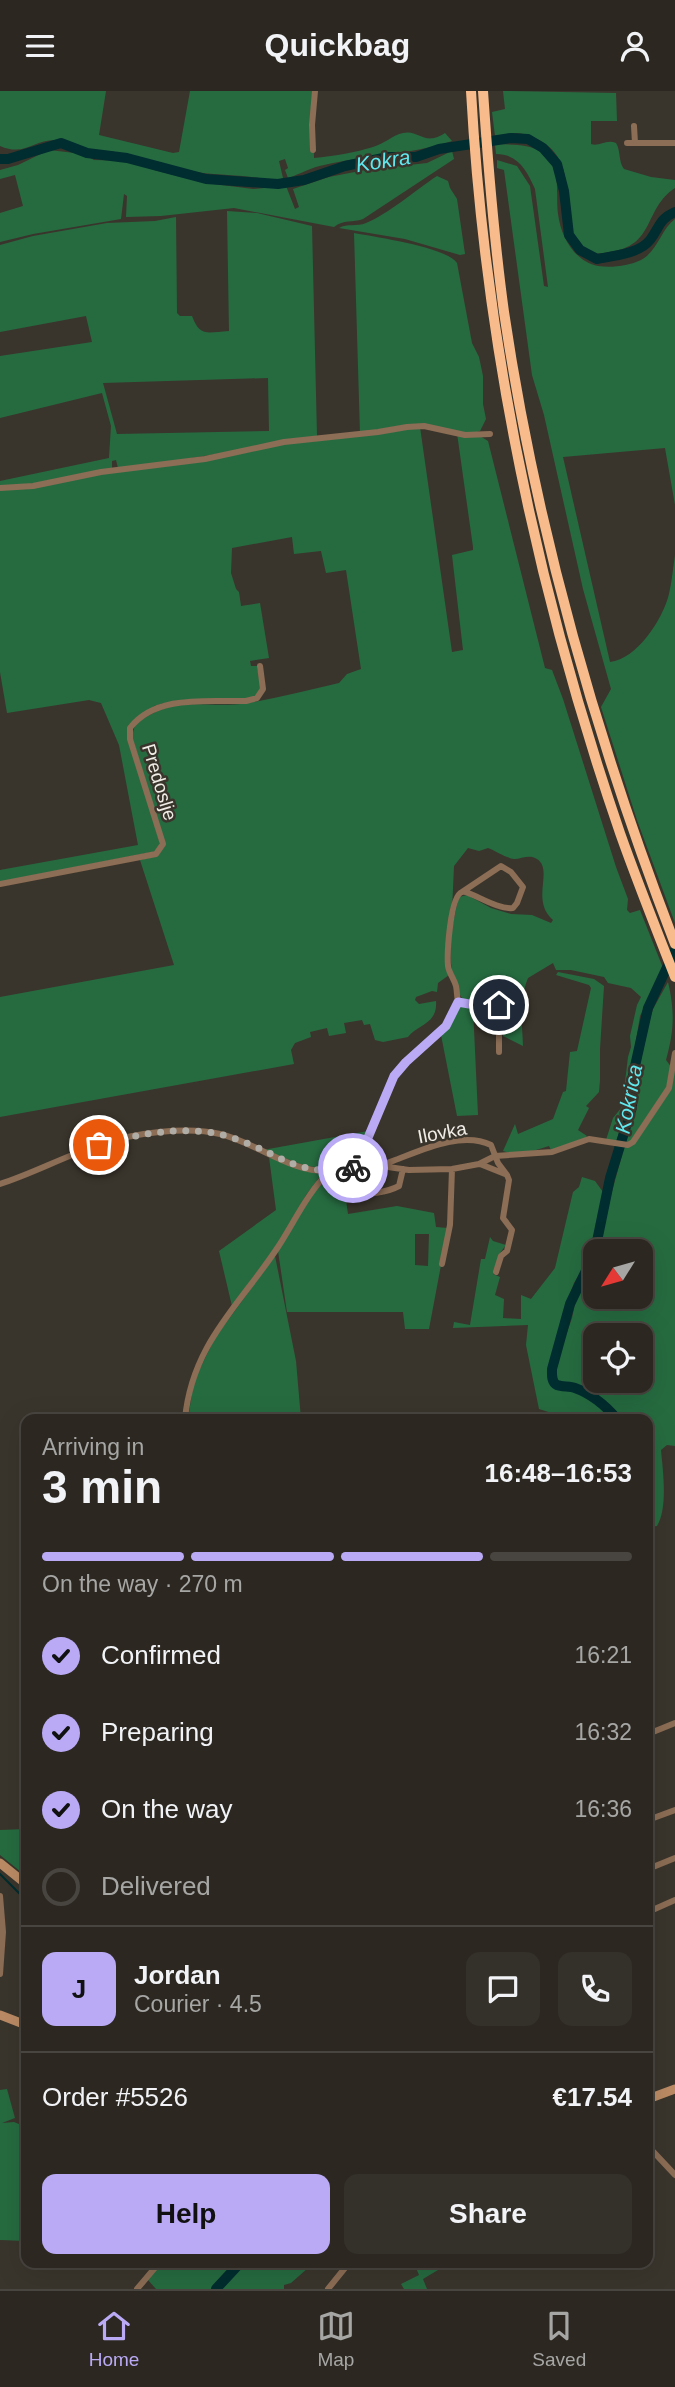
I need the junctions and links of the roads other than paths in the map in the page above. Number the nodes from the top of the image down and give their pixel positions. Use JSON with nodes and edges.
{"nodes":[{"id":1,"x":314,"y":91,"type":"edge"},
{"id":2,"x":471,"y":91,"type":"edge"},
{"id":3,"x":483,"y":91,"type":"edge"},
{"id":4,"x":635,"y":126,"type":"dead end"},
{"id":5,"x":675,"y":143,"type":"edge"},
{"id":6,"x":313,"y":150,"type":"dead end"},
{"id":7,"x":482,"y":164,"type":"junction"},
{"id":8,"x":490,"y":434,"type":"dead end"},
{"id":9,"x":0,"y":488,"type":"edge"},
{"id":10,"x":260,"y":666,"type":"dead end"},
{"id":11,"x":0,"y":884,"type":"edge"},
{"id":12,"x":462,"y":892,"type":"junction"},
{"id":13,"x":675,"y":944,"type":"edge"},
{"id":14,"x":675,"y":977,"type":"edge"},
{"id":15,"x":458,"y":1002,"type":"junction"},
{"id":16,"x":499,"y":1052,"type":"dead end"},
{"id":17,"x":675,"y":1053,"type":"edge"},
{"id":18,"x":495,"y":1156,"type":"junction"},
{"id":19,"x":479,"y":1164,"type":"junction"},
{"id":20,"x":367,"y":1165,"type":"junction"},
{"id":21,"x":379,"y":1166,"type":"junction"},
{"id":22,"x":347,"y":1169,"type":"junction"},
{"id":23,"x":403,"y":1169,"type":"junction"},
{"id":24,"x":452,"y":1169,"type":"junction"},
{"id":25,"x":329,"y":1172,"type":"junction"},
{"id":26,"x":507,"y":1175,"type":"junction"},
{"id":27,"x":0,"y":1184,"type":"edge"},
{"id":28,"x":442,"y":1264,"type":"dead end"},
{"id":29,"x":496,"y":1272,"type":"dead end"},
{"id":30,"x":187,"y":1414,"type":"edge"},
{"id":31,"x":675,"y":1723,"type":"edge"},
{"id":32,"x":653,"y":1732,"type":"edge"},
{"id":33,"x":675,"y":1810,"type":"edge"},
{"id":34,"x":653,"y":1818,"type":"edge"},
{"id":35,"x":675,"y":1858,"type":"edge"},
{"id":36,"x":0,"y":1863,"type":"edge"},
{"id":37,"x":653,"y":1867,"type":"edge"},
{"id":38,"x":21,"y":1880,"type":"edge"},
{"id":39,"x":0,"y":1896,"type":"edge"},
{"id":40,"x":675,"y":1900,"type":"edge"},
{"id":41,"x":653,"y":1910,"type":"edge"},
{"id":42,"x":0,"y":1974,"type":"edge"},
{"id":43,"x":0,"y":2015,"type":"edge"},
{"id":44,"x":21,"y":2023,"type":"edge"},
{"id":45,"x":675,"y":2089,"type":"edge"},
{"id":46,"x":653,"y":2097,"type":"edge"},
{"id":47,"x":653,"y":2151,"type":"edge"},
{"id":48,"x":675,"y":2175,"type":"edge"},
{"id":49,"x":155,"y":2268,"type":"edge"},
{"id":50,"x":345,"y":2268,"type":"edge"},
{"id":51,"x":136,"y":2289,"type":"edge"},
{"id":52,"x":328,"y":2289,"type":"edge"}],
"edges":[{"from":1,"to":6,"type":"street"},
{"from":2,"to":7,"type":"highway"},
{"from":3,"to":7,"type":"highway"},
{"from":4,"to":5,"type":"street"},
{"from":7,"to":13,"type":"highway"},
{"from":7,"to":14,"type":"highway"},
{"from":8,"to":9,"type":"street"},
{"from":10,"to":11,"type":"street","name":"Predoslje"},
{"from":12,"to":12,"type":"street"},
{"from":12,"to":15,"type":"street"},
{"from":15,"to":16,"type":"street"},
{"from":15,"to":20,"type":"street"},
{"from":17,"to":18,"type":"street"},
{"from":18,"to":19,"type":"street"},
{"from":18,"to":21,"type":"street","name":"Ilovka"},
{"from":18,"to":26,"type":"street","name":"Ilovka"},
{"from":19,"to":24,"type":"street"},
{"from":19,"to":26,"type":"street"},
{"from":20,"to":21,"type":"street","name":"Ilovka"},
{"from":20,"to":22,"type":"street","name":"Ilovka"},
{"from":21,"to":23,"type":"street"},
{"from":22,"to":23,"type":"street"},
{"from":22,"to":25,"type":"street","name":"Ilovka"},
{"from":23,"to":24,"type":"street"},
{"from":24,"to":28,"type":"street"},
{"from":25,"to":27,"type":"street"},
{"from":25,"to":30,"type":"street"},
{"from":26,"to":29,"type":"street"},
{"from":31,"to":32,"type":"street"},
{"from":33,"to":34,"type":"street"},
{"from":35,"to":37,"type":"street"},
{"from":36,"to":38,"type":"street"},
{"from":39,"to":42,"type":"street"},
{"from":40,"to":41,"type":"street"},
{"from":43,"to":44,"type":"street"},
{"from":45,"to":46,"type":"street"},
{"from":47,"to":48,"type":"street"},
{"from":49,"to":51,"type":"street"},
{"from":50,"to":52,"type":"street"}]}
